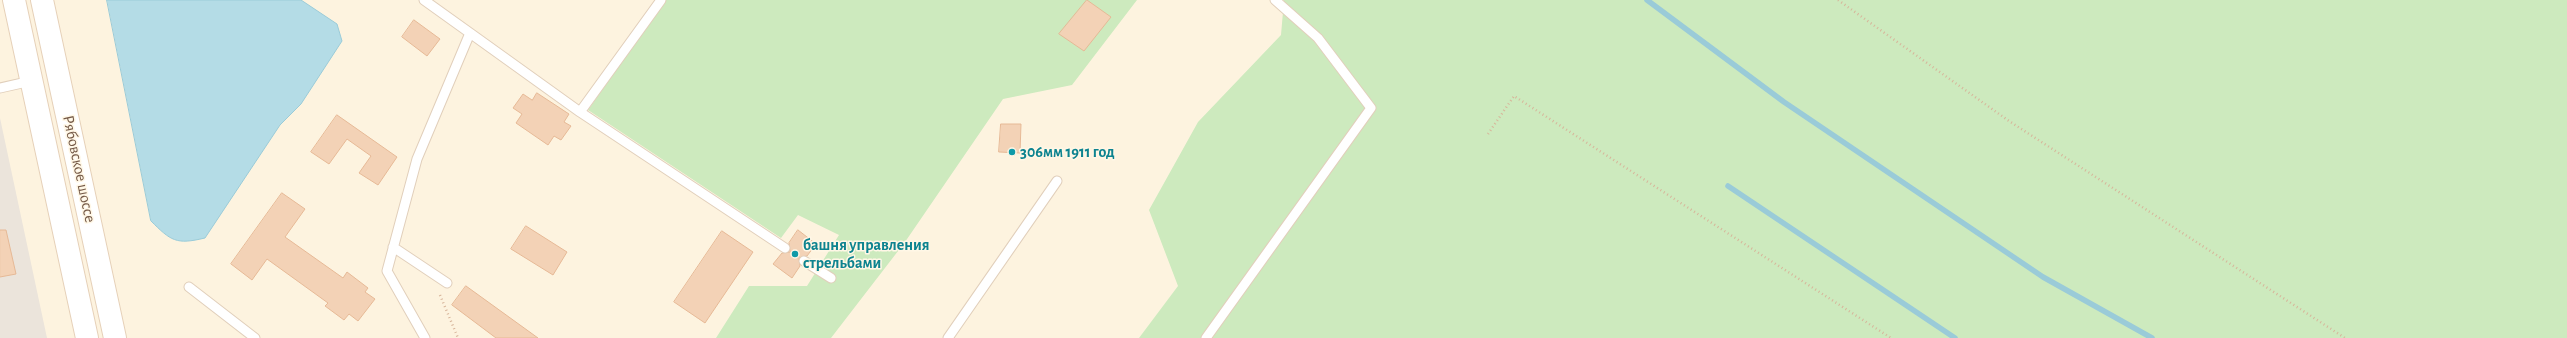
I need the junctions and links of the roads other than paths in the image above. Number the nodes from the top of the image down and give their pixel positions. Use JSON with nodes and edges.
{"nodes":[{"id":1,"x":14,"y":0,"type":"edge"},
{"id":2,"x":42,"y":0,"type":"edge"},
{"id":3,"x":424,"y":0,"type":"edge"},
{"id":4,"x":661,"y":0,"type":"edge"},
{"id":5,"x":1274,"y":0,"type":"edge"},
{"id":6,"x":470,"y":33,"type":"junction"},
{"id":7,"x":31,"y":81,"type":"junction"},
{"id":8,"x":0,"y":88,"type":"edge"},
{"id":9,"x":580,"y":112,"type":"junction"},
{"id":10,"x":1057,"y":180,"type":"dead end"},
{"id":11,"x":393,"y":247,"type":"junction"},
{"id":12,"x":785,"y":248,"type":"dead end"},
{"id":13,"x":804,"y":261,"type":"dead end"},
{"id":14,"x":831,"y":278,"type":"dead end"},
{"id":15,"x":447,"y":283,"type":"dead end"},
{"id":16,"x":189,"y":287,"type":"dead end"},
{"id":17,"x":87,"y":338,"type":"edge"},
{"id":18,"x":116,"y":338,"type":"edge"},
{"id":19,"x":255,"y":338,"type":"edge"},
{"id":20,"x":425,"y":338,"type":"edge"},
{"id":21,"x":948,"y":338,"type":"edge"},
{"id":22,"x":1206,"y":338,"type":"edge"}],
"edges":[{"from":1,"to":7,"type":"main road","name":"Рябовское шоссе"},
{"from":2,"to":18,"type":"main road","name":"Рябовское шоссе"},
{"from":3,"to":6,"type":"lane"},
{"from":4,"to":9,"type":"lane"},
{"from":5,"to":22,"type":"lane"},
{"from":6,"to":9,"type":"lane"},
{"from":6,"to":11,"type":"lane"},
{"from":7,"to":8,"type":"lane"},
{"from":7,"to":17,"type":"main road","name":"Рябовское шоссе"},
{"from":9,"to":12,"type":"lane"},
{"from":10,"to":21,"type":"lane"},
{"from":11,"to":15,"type":"lane"},
{"from":11,"to":20,"type":"lane"},
{"from":13,"to":14,"type":"lane"},
{"from":16,"to":19,"type":"lane"}]}
